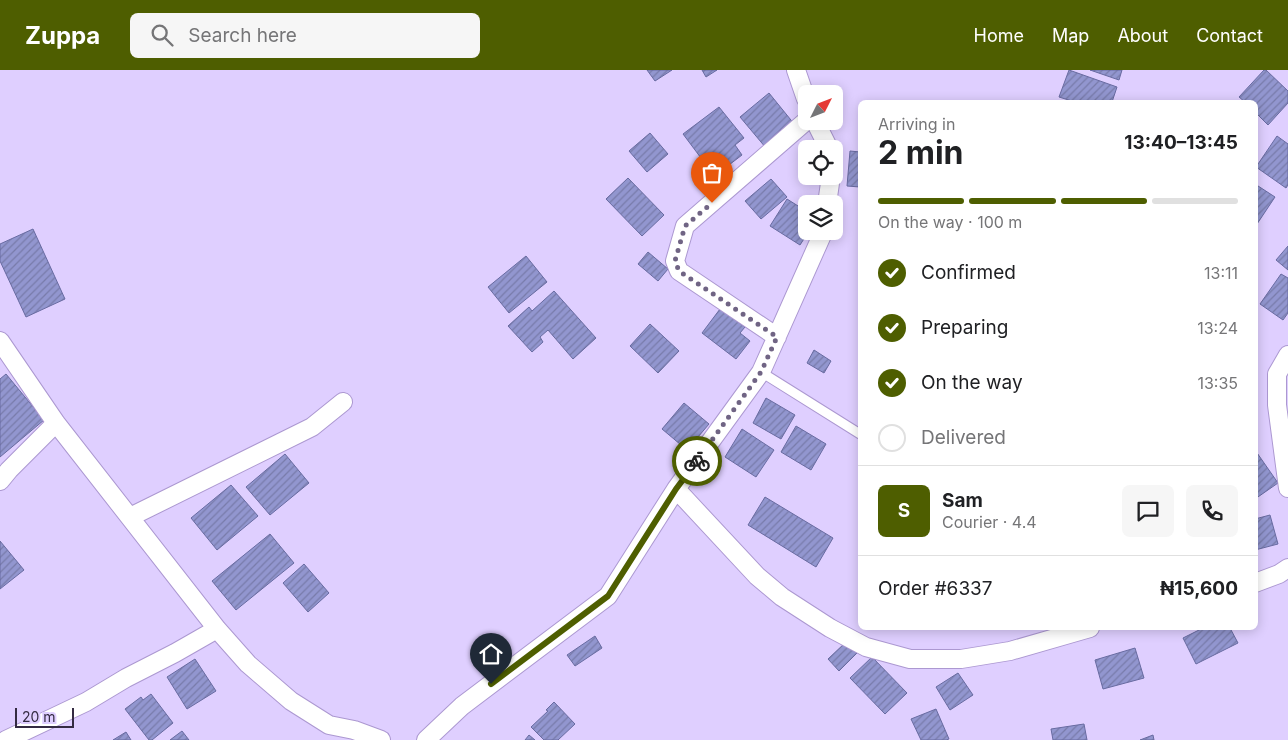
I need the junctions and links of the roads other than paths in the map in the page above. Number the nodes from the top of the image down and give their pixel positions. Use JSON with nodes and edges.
{"nodes":[{"id":1,"x":796,"y":70,"type":"edge"},
{"id":2,"x":801,"y":85,"type":"edge"},
{"id":3,"x":798,"y":128,"type":"edge"},
{"id":4,"x":820,"y":240,"type":"edge"},
{"id":5,"x":777,"y":337,"type":"junction"},
{"id":6,"x":0,"y":341,"type":"edge"},
{"id":7,"x":1288,"y":355,"type":"edge"},
{"id":8,"x":761,"y":372,"type":"junction"},
{"id":9,"x":343,"y":402,"type":"dead end"},
{"id":10,"x":56,"y":423,"type":"junction"},
{"id":11,"x":858,"y":433,"type":"edge"},
{"id":12,"x":0,"y":481,"type":"edge"},
{"id":13,"x":1288,"y":488,"type":"edge"},
{"id":14,"x":676,"y":489,"type":"junction"},
{"id":15,"x":130,"y":517,"type":"junction"},
{"id":16,"x":1288,"y":568,"type":"edge"},
{"id":17,"x":1258,"y":582,"type":"edge"},
{"id":18,"x":217,"y":629,"type":"junction"},
{"id":19,"x":1083,"y":630,"type":"edge"},
{"id":20,"x":353,"y":735,"type":"edge"},
{"id":21,"x":6,"y":740,"type":"edge"},
{"id":22,"x":381,"y":740,"type":"edge"},
{"id":23,"x":426,"y":740,"type":"edge"}],
"edges":[{"from":1,"to":2,"type":"street"},
{"from":3,"to":5,"type":"street"},
{"from":4,"to":5,"type":"street"},
{"from":5,"to":8,"type":"street"},
{"from":6,"to":10,"type":"street"},
{"from":7,"to":13,"type":"street"},
{"from":8,"to":11,"type":"lane"},
{"from":8,"to":14,"type":"street"},
{"from":9,"to":15,"type":"street"},
{"from":10,"to":12,"type":"street"},
{"from":10,"to":15,"type":"street"},
{"from":14,"to":19,"type":"street"},
{"from":14,"to":23,"type":"street"},
{"from":15,"to":18,"type":"street"},
{"from":16,"to":17,"type":"street"},
{"from":18,"to":20,"type":"street"},
{"from":18,"to":21,"type":"street"},
{"from":20,"to":22,"type":"street"}]}
